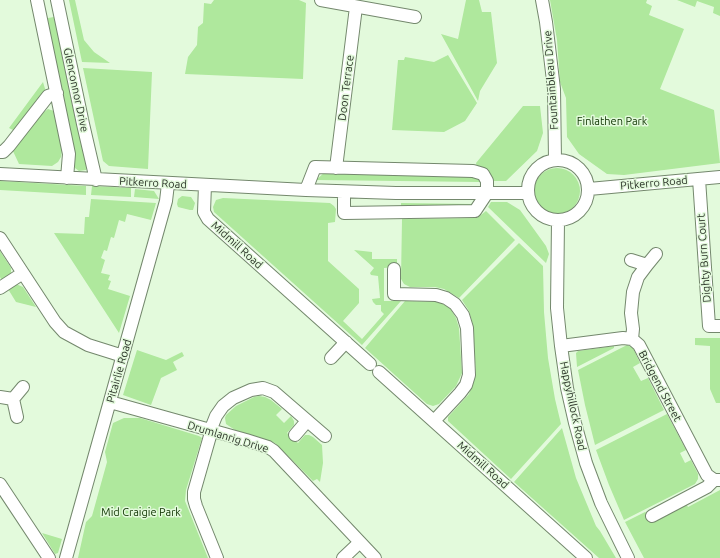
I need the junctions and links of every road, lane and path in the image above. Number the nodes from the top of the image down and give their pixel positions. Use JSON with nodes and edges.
{"nodes":[{"id":1,"x":37,"y":0,"type":"edge"},
{"id":2,"x":56,"y":0,"type":"edge"},
{"id":3,"x":542,"y":0,"type":"edge"},
{"id":4,"x":326,"y":1,"type":"edge"},
{"id":5,"x":356,"y":7,"type":"junction"},
{"id":6,"x":415,"y":17,"type":"dead end"},
{"id":7,"x":57,"y":92,"type":"junction"},
{"id":8,"x":0,"y":152,"type":"edge"},
{"id":9,"x":555,"y":160,"type":"junction"},
{"id":10,"x":336,"y":168,"type":"junction"},
{"id":11,"x":0,"y":174,"type":"edge"},
{"id":12,"x":720,"y":177,"type":"edge"},
{"id":13,"x":66,"y":178,"type":"junction"},
{"id":14,"x":699,"y":179,"type":"junction"},
{"id":15,"x":96,"y":180,"type":"junction"},
{"id":16,"x":168,"y":184,"type":"junction"},
{"id":17,"x":204,"y":185,"type":"junction"},
{"id":18,"x":588,"y":189,"type":"junction"},
{"id":19,"x":306,"y":190,"type":"junction"},
{"id":20,"x":344,"y":192,"type":"junction"},
{"id":21,"x":487,"y":193,"type":"junction"},
{"id":22,"x":528,"y":193,"type":"junction"},
{"id":23,"x":558,"y":221,"type":"junction"},
{"id":24,"x":0,"y":238,"type":"edge"},
{"id":25,"x":656,"y":254,"type":"dead end"},
{"id":26,"x":631,"y":260,"type":"dead end"},
{"id":27,"x":647,"y":265,"type":"junction"},
{"id":28,"x":394,"y":269,"type":"dead end"},
{"id":29,"x":23,"y":273,"type":"junction"},
{"id":30,"x":0,"y":288,"type":"edge"},
{"id":31,"x":720,"y":326,"type":"edge"},
{"id":32,"x":632,"y":339,"type":"junction"},
{"id":33,"x":346,"y":342,"type":"junction"},
{"id":34,"x":561,"y":346,"type":"junction"},
{"id":35,"x":123,"y":356,"type":"junction"},
{"id":36,"x":331,"y":358,"type":"dead end"},
{"id":37,"x":23,"y":387,"type":"dead end"},
{"id":38,"x":0,"y":397,"type":"edge"},
{"id":39,"x":13,"y":399,"type":"junction"},
{"id":40,"x":110,"y":402,"type":"junction"},
{"id":41,"x":17,"y":417,"type":"dead end"},
{"id":42,"x":307,"y":421,"type":"junction"},
{"id":43,"x":434,"y":421,"type":"junction"},
{"id":44,"x":211,"y":431,"type":"junction"},
{"id":45,"x":295,"y":435,"type":"dead end"},
{"id":46,"x":325,"y":436,"type":"dead end"},
{"id":47,"x":717,"y":480,"type":"edge"},
{"id":48,"x":1,"y":488,"type":"edge"},
{"id":49,"x":652,"y":516,"type":"dead end"},
{"id":50,"x":360,"y":542,"type":"junction"},
{"id":51,"x":49,"y":558,"type":"edge"},
{"id":52,"x":66,"y":558,"type":"edge"},
{"id":53,"x":216,"y":558,"type":"edge"},
{"id":54,"x":343,"y":558,"type":"edge"},
{"id":55,"x":375,"y":558,"type":"edge"},
{"id":56,"x":586,"y":558,"type":"edge"},
{"id":57,"x":628,"y":558,"type":"edge"}],
"edges":[{"from":1,"to":7,"type":"street","name":"Glenconnor Drive"},
{"from":2,"to":15,"type":"street","name":"Glenconnor Drive"},
{"from":3,"to":9,"type":"street","name":"Fountainbleau Drive"},
{"from":4,"to":5,"type":"street"},
{"from":5,"to":6,"type":"street"},
{"from":5,"to":10,"type":"street","name":"Doon Terrace"},
{"from":7,"to":8,"type":"street"},
{"from":7,"to":13,"type":"street","name":"Glenconnor Drive"},
{"from":9,"to":18,"type":"street"},
{"from":9,"to":22,"type":"street"},
{"from":10,"to":19,"type":"street"},
{"from":10,"to":21,"type":"street"},
{"from":11,"to":13,"type":"street","name":"Pitkerro Road"},
{"from":12,"to":14,"type":"street","name":"Pitkerro Road"},
{"from":13,"to":15,"type":"street","name":"Pitkerro Road"},
{"from":14,"to":18,"type":"street","name":"Pitkerro Road"},
{"from":14,"to":31,"type":"street","name":"Dighty Burn Court"},
{"from":15,"to":16,"type":"street","name":"Pitkerro Road"},
{"from":16,"to":17,"type":"street","name":"Pitkerro Road"},
{"from":16,"to":35,"type":"street","name":"Pitairlie Road"},
{"from":17,"to":19,"type":"street","name":"Pitkerro Road"},
{"from":17,"to":33,"type":"street","name":"Midmill Road"},
{"from":18,"to":23,"type":"street"},
{"from":19,"to":20,"type":"street","name":"Pitkerro Road"},
{"from":20,"to":21,"type":"street","name":"Pitkerro Road"},
{"from":20,"to":21,"type":"street"},
{"from":21,"to":22,"type":"street","name":"Pitkerro Road"},
{"from":22,"to":23,"type":"street"},
{"from":23,"to":34,"type":"street","name":"Happyhillock Road"},
{"from":24,"to":29,"type":"street"},
{"from":25,"to":27,"type":"street","name":"Bridgend Street"},
{"from":26,"to":27,"type":"street"},
{"from":27,"to":32,"type":"street","name":"Bridgend Street"},
{"from":28,"to":43,"type":"street"},
{"from":29,"to":30,"type":"street"},
{"from":29,"to":35,"type":"street"},
{"from":32,"to":34,"type":"street"},
{"from":32,"to":47,"type":"street","name":"Bridgend Street"},
{"from":33,"to":36,"type":"street"},
{"from":33,"to":43,"type":"street","name":"Midmill Road"},
{"from":34,"to":57,"type":"street","name":"Happyhillock Road"},
{"from":35,"to":40,"type":"street","name":"Pitairlie Road"},
{"from":37,"to":39,"type":"street"},
{"from":38,"to":39,"type":"street"},
{"from":39,"to":41,"type":"street"},
{"from":40,"to":44,"type":"street","name":"Drumlanrig Drive"},
{"from":40,"to":52,"type":"street","name":"Pitairlie Road"},
{"from":42,"to":44,"type":"street"},
{"from":42,"to":45,"type":"street"},
{"from":42,"to":46,"type":"street"},
{"from":43,"to":56,"type":"street","name":"Midmill Road"},
{"from":44,"to":50,"type":"street","name":"Drumlanrig Drive"},
{"from":44,"to":53,"type":"street"},
{"from":47,"to":49,"type":"street"},
{"from":48,"to":51,"type":"street"},
{"from":50,"to":54,"type":"street"},
{"from":50,"to":55,"type":"street","name":"Drumlanrig Drive"}]}
